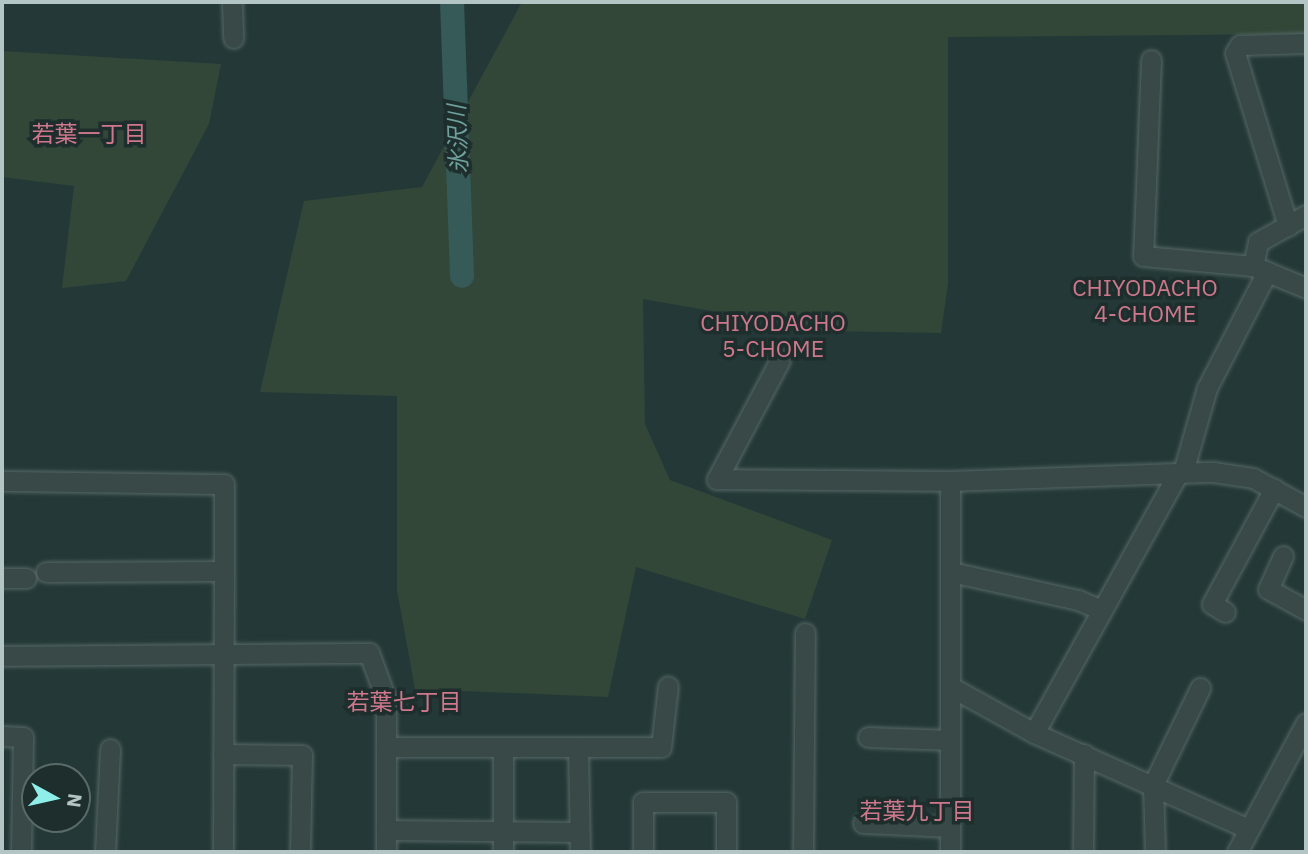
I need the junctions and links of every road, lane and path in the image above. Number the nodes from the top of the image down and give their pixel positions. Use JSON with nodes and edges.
{"nodes":[{"id":1,"x":232,"y":2,"type":"edge"},
{"id":2,"x":233,"y":38,"type":"dead end"},
{"id":3,"x":1306,"y":43,"type":"edge"},
{"id":4,"x":1151,"y":60,"type":"dead end"},
{"id":5,"x":1306,"y":215,"type":"edge"},
{"id":6,"x":1288,"y":226,"type":"junction"},
{"id":7,"x":1260,"y":269,"type":"junction"},
{"id":8,"x":1306,"y":288,"type":"edge"},
{"id":9,"x":780,"y":360,"type":"dead end"},
{"id":10,"x":1181,"y":472,"type":"junction"},
{"id":11,"x":2,"y":481,"type":"edge"},
{"id":12,"x":950,"y":481,"type":"junction"},
{"id":13,"x":1274,"y":489,"type":"junction"},
{"id":14,"x":1306,"y":507,"type":"edge"},
{"id":15,"x":1283,"y":556,"type":"dead end"},
{"id":16,"x":224,"y":571,"type":"junction"},
{"id":17,"x":46,"y":572,"type":"dead end"},
{"id":18,"x":951,"y":572,"type":"junction"},
{"id":19,"x":2,"y":578,"type":"edge"},
{"id":20,"x":26,"y":578,"type":"dead end"},
{"id":21,"x":1102,"y":610,"type":"junction"},
{"id":22,"x":1306,"y":610,"type":"edge"},
{"id":23,"x":1225,"y":612,"type":"dead end"},
{"id":24,"x":805,"y":633,"type":"dead end"},
{"id":25,"x":222,"y":654,"type":"junction"},
{"id":26,"x":2,"y":656,"type":"edge"},
{"id":27,"x":668,"y":686,"type":"dead end"},
{"id":28,"x":951,"y":687,"type":"junction"},
{"id":29,"x":1200,"y":688,"type":"dead end"},
{"id":30,"x":1306,"y":723,"type":"edge"},
{"id":31,"x":1034,"y":733,"type":"junction"},
{"id":32,"x":2,"y":736,"type":"edge"},
{"id":33,"x":868,"y":737,"type":"dead end"},
{"id":34,"x":950,"y":740,"type":"junction"},
{"id":35,"x":387,"y":747,"type":"junction"},
{"id":36,"x":503,"y":747,"type":"junction"},
{"id":37,"x":578,"y":748,"type":"junction"},
{"id":38,"x":110,"y":749,"type":"dead end"},
{"id":39,"x":223,"y":754,"type":"junction"},
{"id":40,"x":1084,"y":754,"type":"junction"},
{"id":41,"x":1153,"y":785,"type":"junction"},
{"id":42,"x":863,"y":823,"type":"dead end"},
{"id":43,"x":950,"y":827,"type":"junction"},
{"id":44,"x":1249,"y":828,"type":"junction"},
{"id":45,"x":386,"y":830,"type":"junction"},
{"id":46,"x":503,"y":832,"type":"junction"},
{"id":47,"x":579,"y":832,"type":"junction"},
{"id":48,"x":21,"y":852,"type":"edge"},
{"id":49,"x":105,"y":852,"type":"edge"},
{"id":50,"x":223,"y":852,"type":"edge"},
{"id":51,"x":300,"y":852,"type":"edge"},
{"id":52,"x":386,"y":852,"type":"edge"},
{"id":53,"x":503,"y":852,"type":"edge"},
{"id":54,"x":580,"y":852,"type":"edge"},
{"id":55,"x":643,"y":852,"type":"edge"},
{"id":56,"x":726,"y":852,"type":"edge"},
{"id":57,"x":803,"y":852,"type":"edge"},
{"id":58,"x":950,"y":852,"type":"edge"},
{"id":59,"x":1083,"y":852,"type":"edge"},
{"id":60,"x":1155,"y":852,"type":"edge"},
{"id":61,"x":1237,"y":852,"type":"edge"}],
"edges":[{"from":1,"to":2,"type":"street"},
{"from":3,"to":6,"type":"street"},
{"from":4,"to":7,"type":"street"},
{"from":5,"to":6,"type":"street"},
{"from":6,"to":7,"type":"street"},
{"from":7,"to":8,"type":"street"},
{"from":7,"to":10,"type":"street"},
{"from":9,"to":12,"type":"street"},
{"from":10,"to":12,"type":"street"},
{"from":10,"to":13,"type":"street"},
{"from":10,"to":21,"type":"street"},
{"from":11,"to":16,"type":"street"},
{"from":12,"to":18,"type":"street"},
{"from":13,"to":14,"type":"street"},
{"from":13,"to":23,"type":"street"},
{"from":15,"to":22,"type":"street"},
{"from":16,"to":17,"type":"street"},
{"from":16,"to":25,"type":"street"},
{"from":18,"to":21,"type":"street"},
{"from":18,"to":28,"type":"street"},
{"from":19,"to":20,"type":"street"},
{"from":21,"to":31,"type":"street"},
{"from":24,"to":57,"type":"street"},
{"from":25,"to":26,"type":"street"},
{"from":25,"to":35,"type":"street"},
{"from":25,"to":39,"type":"street"},
{"from":27,"to":37,"type":"street"},
{"from":28,"to":31,"type":"street"},
{"from":28,"to":34,"type":"street"},
{"from":29,"to":41,"type":"street"},
{"from":30,"to":44,"type":"street"},
{"from":31,"to":40,"type":"street"},
{"from":32,"to":48,"type":"street"},
{"from":33,"to":34,"type":"street"},
{"from":34,"to":43,"type":"street"},
{"from":35,"to":36,"type":"street"},
{"from":35,"to":45,"type":"street"},
{"from":36,"to":37,"type":"street"},
{"from":36,"to":46,"type":"street"},
{"from":37,"to":47,"type":"street"},
{"from":38,"to":49,"type":"street"},
{"from":39,"to":50,"type":"street"},
{"from":39,"to":51,"type":"street"},
{"from":40,"to":41,"type":"street"},
{"from":40,"to":59,"type":"street"},
{"from":41,"to":44,"type":"street"},
{"from":41,"to":60,"type":"street"},
{"from":42,"to":43,"type":"street"},
{"from":43,"to":58,"type":"street"},
{"from":44,"to":61,"type":"street"},
{"from":45,"to":46,"type":"street"},
{"from":45,"to":52,"type":"street"},
{"from":46,"to":47,"type":"street"},
{"from":46,"to":53,"type":"street"},
{"from":47,"to":54,"type":"street"},
{"from":55,"to":56,"type":"street"}]}
